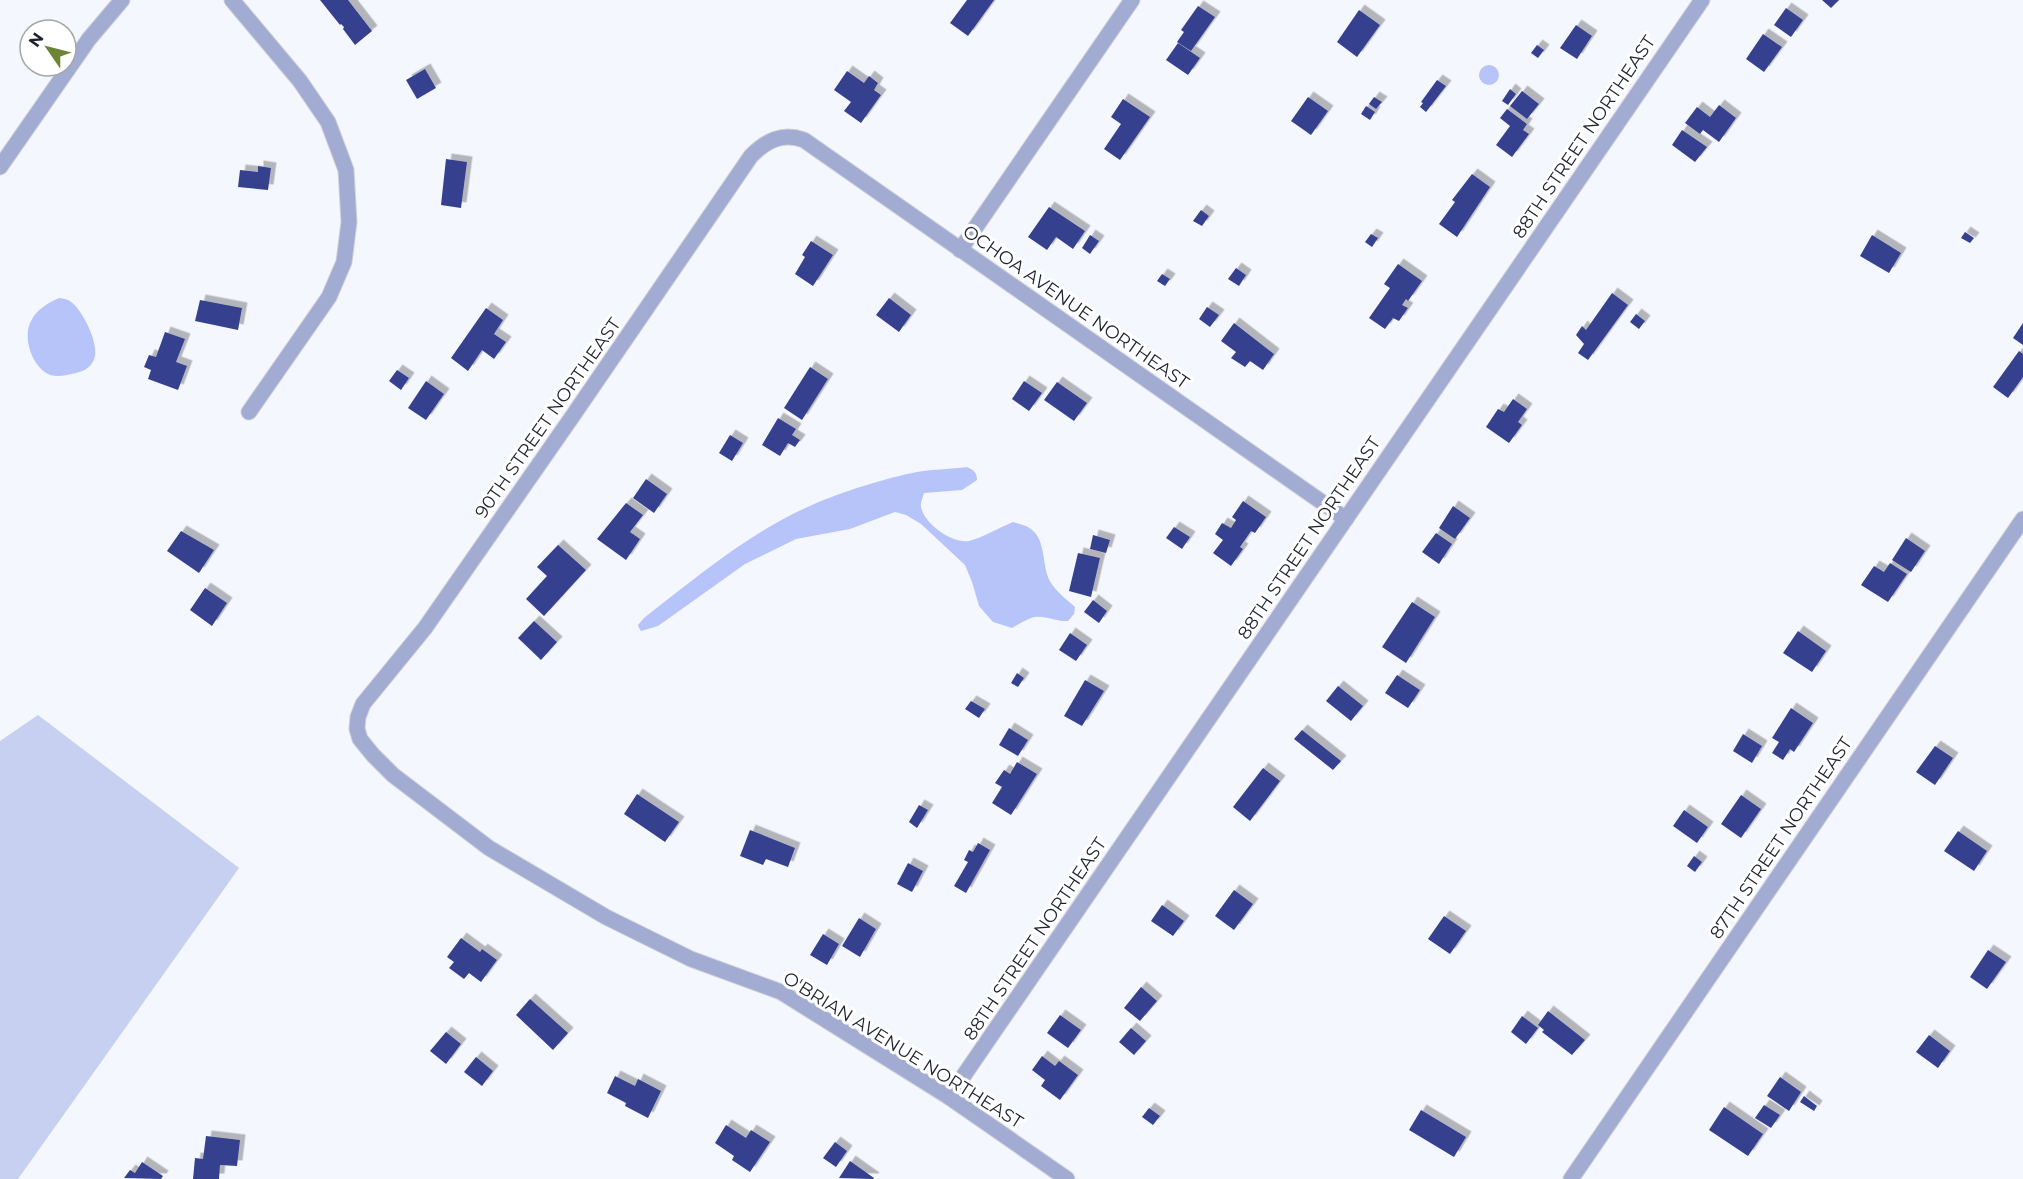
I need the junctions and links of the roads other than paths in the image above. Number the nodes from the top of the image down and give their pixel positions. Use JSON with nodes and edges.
{"nodes":[{"id":1,"x":122,"y":0,"type":"edge"},
{"id":2,"x":232,"y":0,"type":"edge"},
{"id":3,"x":1132,"y":0,"type":"edge"},
{"id":4,"x":1702,"y":0,"type":"edge"},
{"id":5,"x":782,"y":137,"type":"joint"},
{"id":6,"x":0,"y":167,"type":"edge"},
{"id":7,"x":960,"y":250,"type":"junction"},
{"id":8,"x":249,"y":412,"type":"dead end"},
{"id":9,"x":1346,"y":519,"type":"junction"},
{"id":10,"x":2023,"y":519,"type":"edge"},
{"id":11,"x":357,"y":729,"type":"joint"},
{"id":12,"x":949,"y":1097,"type":"junction"},
{"id":13,"x":1067,"y":1179,"type":"edge"},
{"id":14,"x":1571,"y":1179,"type":"edge"}],
"edges":[{"from":1,"to":6,"type":"street"},
{"from":2,"to":8,"type":"street"},
{"from":3,"to":7,"type":"street"},
{"from":4,"to":9,"type":"street","name":"88TH STREET NORTHEAST"},
{"from":5,"to":7,"type":"street","name":"OCHOA AVENUE NORTHEAST"},
{"from":5,"to":11,"type":"street","name":"90TH STREET NORTHEAST"},
{"from":7,"to":9,"type":"street","name":"OCHOA AVENUE NORTHEAST"},
{"from":9,"to":12,"type":"street","name":"88TH STREET NORTHEAST"},
{"from":10,"to":14,"type":"street","name":"87TH STREET NORTHEAST"},
{"from":11,"to":12,"type":"street","name":"O'BRIAN AVENUE NORTHEAST"},
{"from":12,"to":13,"type":"street","name":"O'BRIAN AVENUE NORTHEAST"}]}
